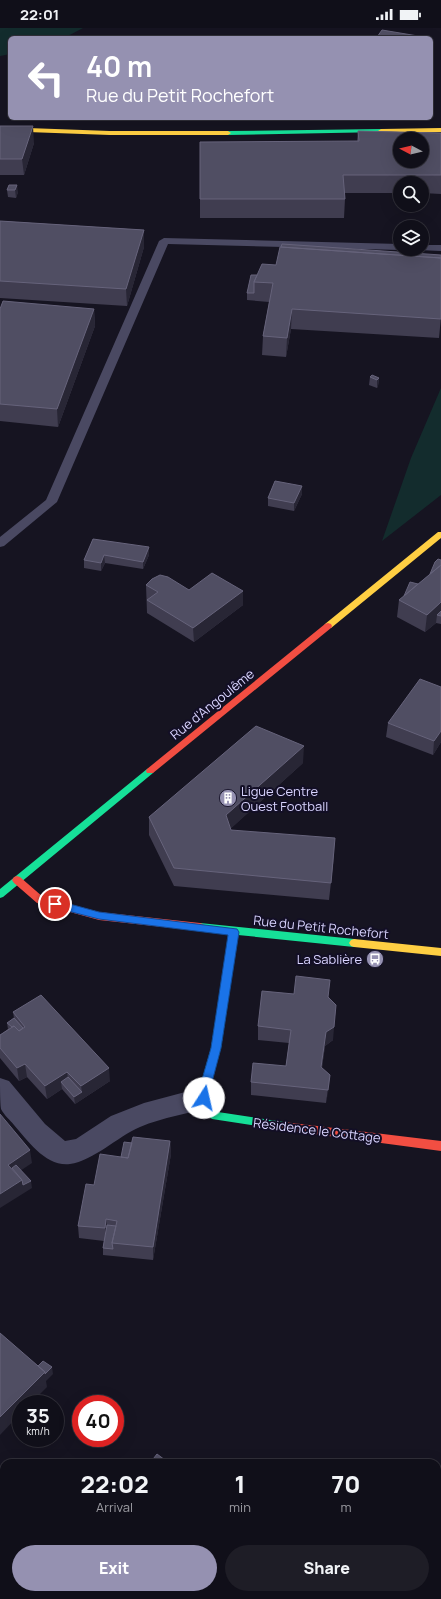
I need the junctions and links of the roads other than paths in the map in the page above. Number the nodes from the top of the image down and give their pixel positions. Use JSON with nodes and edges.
{"nodes":[{"id":1,"x":0,"y":129,"type":"edge"},
{"id":2,"x":441,"y":130,"type":"edge"},
{"id":3,"x":393,"y":247,"type":"edge"},
{"id":4,"x":429,"y":248,"type":"edge"},
{"id":5,"x":441,"y":248,"type":"edge"},
{"id":6,"x":441,"y":534,"type":"edge"},
{"id":7,"x":0,"y":543,"type":"edge"},
{"id":8,"x":17,"y":880,"type":"junction"},
{"id":9,"x":0,"y":894,"type":"edge"},
{"id":10,"x":234,"y":932,"type":"junction"},
{"id":11,"x":441,"y":952,"type":"edge"},
{"id":12,"x":0,"y":1089,"type":"edge"},
{"id":13,"x":204,"y":1098,"type":"junction"},
{"id":14,"x":441,"y":1146,"type":"edge"}],
"edges":[{"from":1,"to":2,"type":"street"},
{"from":3,"to":7,"type":"lane"},
{"from":4,"to":5,"type":"lane"},
{"from":6,"to":8,"type":"street","name":"Rue d'Angoulême"},
{"from":8,"to":9,"type":"street","name":"Rue d'Angoulême"},
{"from":8,"to":10,"type":"street","name":"Rue du Petit Rochefort"},
{"from":10,"to":11,"type":"street","name":"Rue du Petit Rochefort"},
{"from":10,"to":13,"type":"street"},
{"from":12,"to":13,"type":"street"},
{"from":13,"to":14,"type":"street","name":"Résidence le Cottage"}]}
